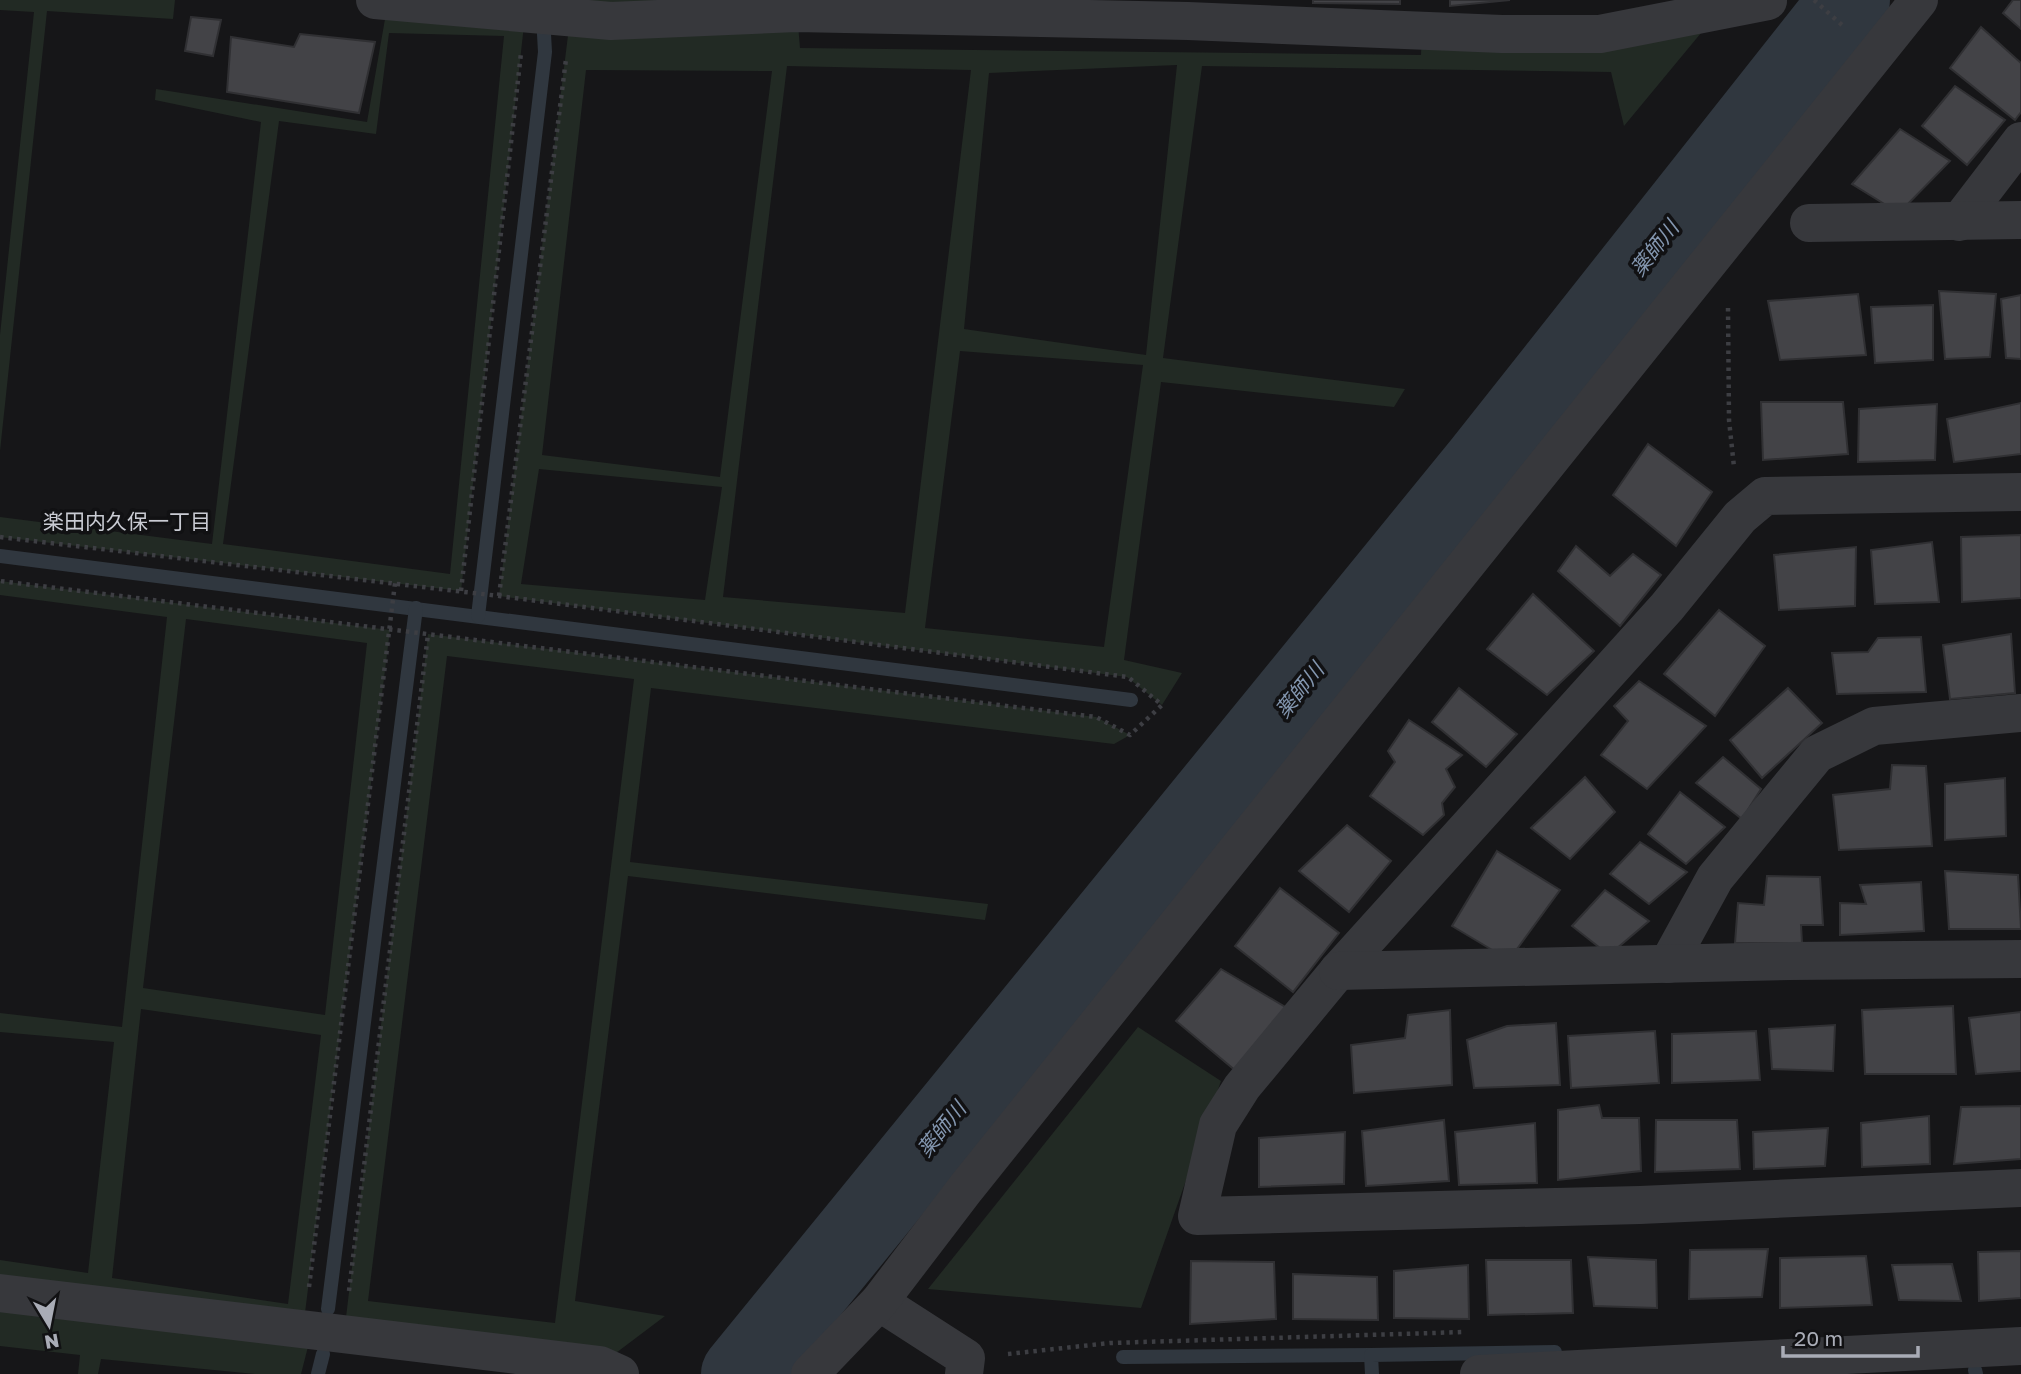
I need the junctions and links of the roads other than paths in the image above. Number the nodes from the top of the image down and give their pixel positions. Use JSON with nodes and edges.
{"nodes":[{"id":1,"x":375,"y":0,"type":"edge"},
{"id":2,"x":1919,"y":0,"type":"edge"},
{"id":3,"x":1768,"y":1,"type":"edge"},
{"id":4,"x":796,"y":6,"type":"edge"},
{"id":5,"x":2021,"y":141,"type":"edge"},
{"id":6,"x":2021,"y":220,"type":"edge"},
{"id":7,"x":1959,"y":222,"type":"junction"},
{"id":8,"x":1809,"y":223,"type":"dead end"},
{"id":9,"x":2021,"y":492,"type":"edge"},
{"id":10,"x":2021,"y":713,"type":"edge"},
{"id":11,"x":2021,"y":959,"type":"edge"},
{"id":12,"x":1668,"y":964,"type":"junction"},
{"id":13,"x":1338,"y":971,"type":"junction"},
{"id":14,"x":2021,"y":1188,"type":"edge"},
{"id":15,"x":0,"y":1293,"type":"edge"},
{"id":16,"x":878,"y":1303,"type":"junction"},
{"id":17,"x":2021,"y":1346,"type":"edge"},
{"id":18,"x":620,"y":1374,"type":"edge"},
{"id":19,"x":810,"y":1374,"type":"edge"},
{"id":20,"x":964,"y":1374,"type":"edge"},
{"id":21,"x":1479,"y":1374,"type":"edge"}],
"edges":[{"from":1,"to":4,"type":"street"},
{"from":2,"to":16,"type":"street"},
{"from":3,"to":4,"type":"street"},
{"from":5,"to":7,"type":"street"},
{"from":6,"to":7,"type":"street"},
{"from":7,"to":8,"type":"street"},
{"from":9,"to":13,"type":"street"},
{"from":10,"to":12,"type":"street"},
{"from":11,"to":12,"type":"street"},
{"from":12,"to":13,"type":"street"},
{"from":13,"to":14,"type":"street"},
{"from":15,"to":18,"type":"street"},
{"from":16,"to":19,"type":"street"},
{"from":16,"to":20,"type":"street"},
{"from":17,"to":21,"type":"street"}]}
